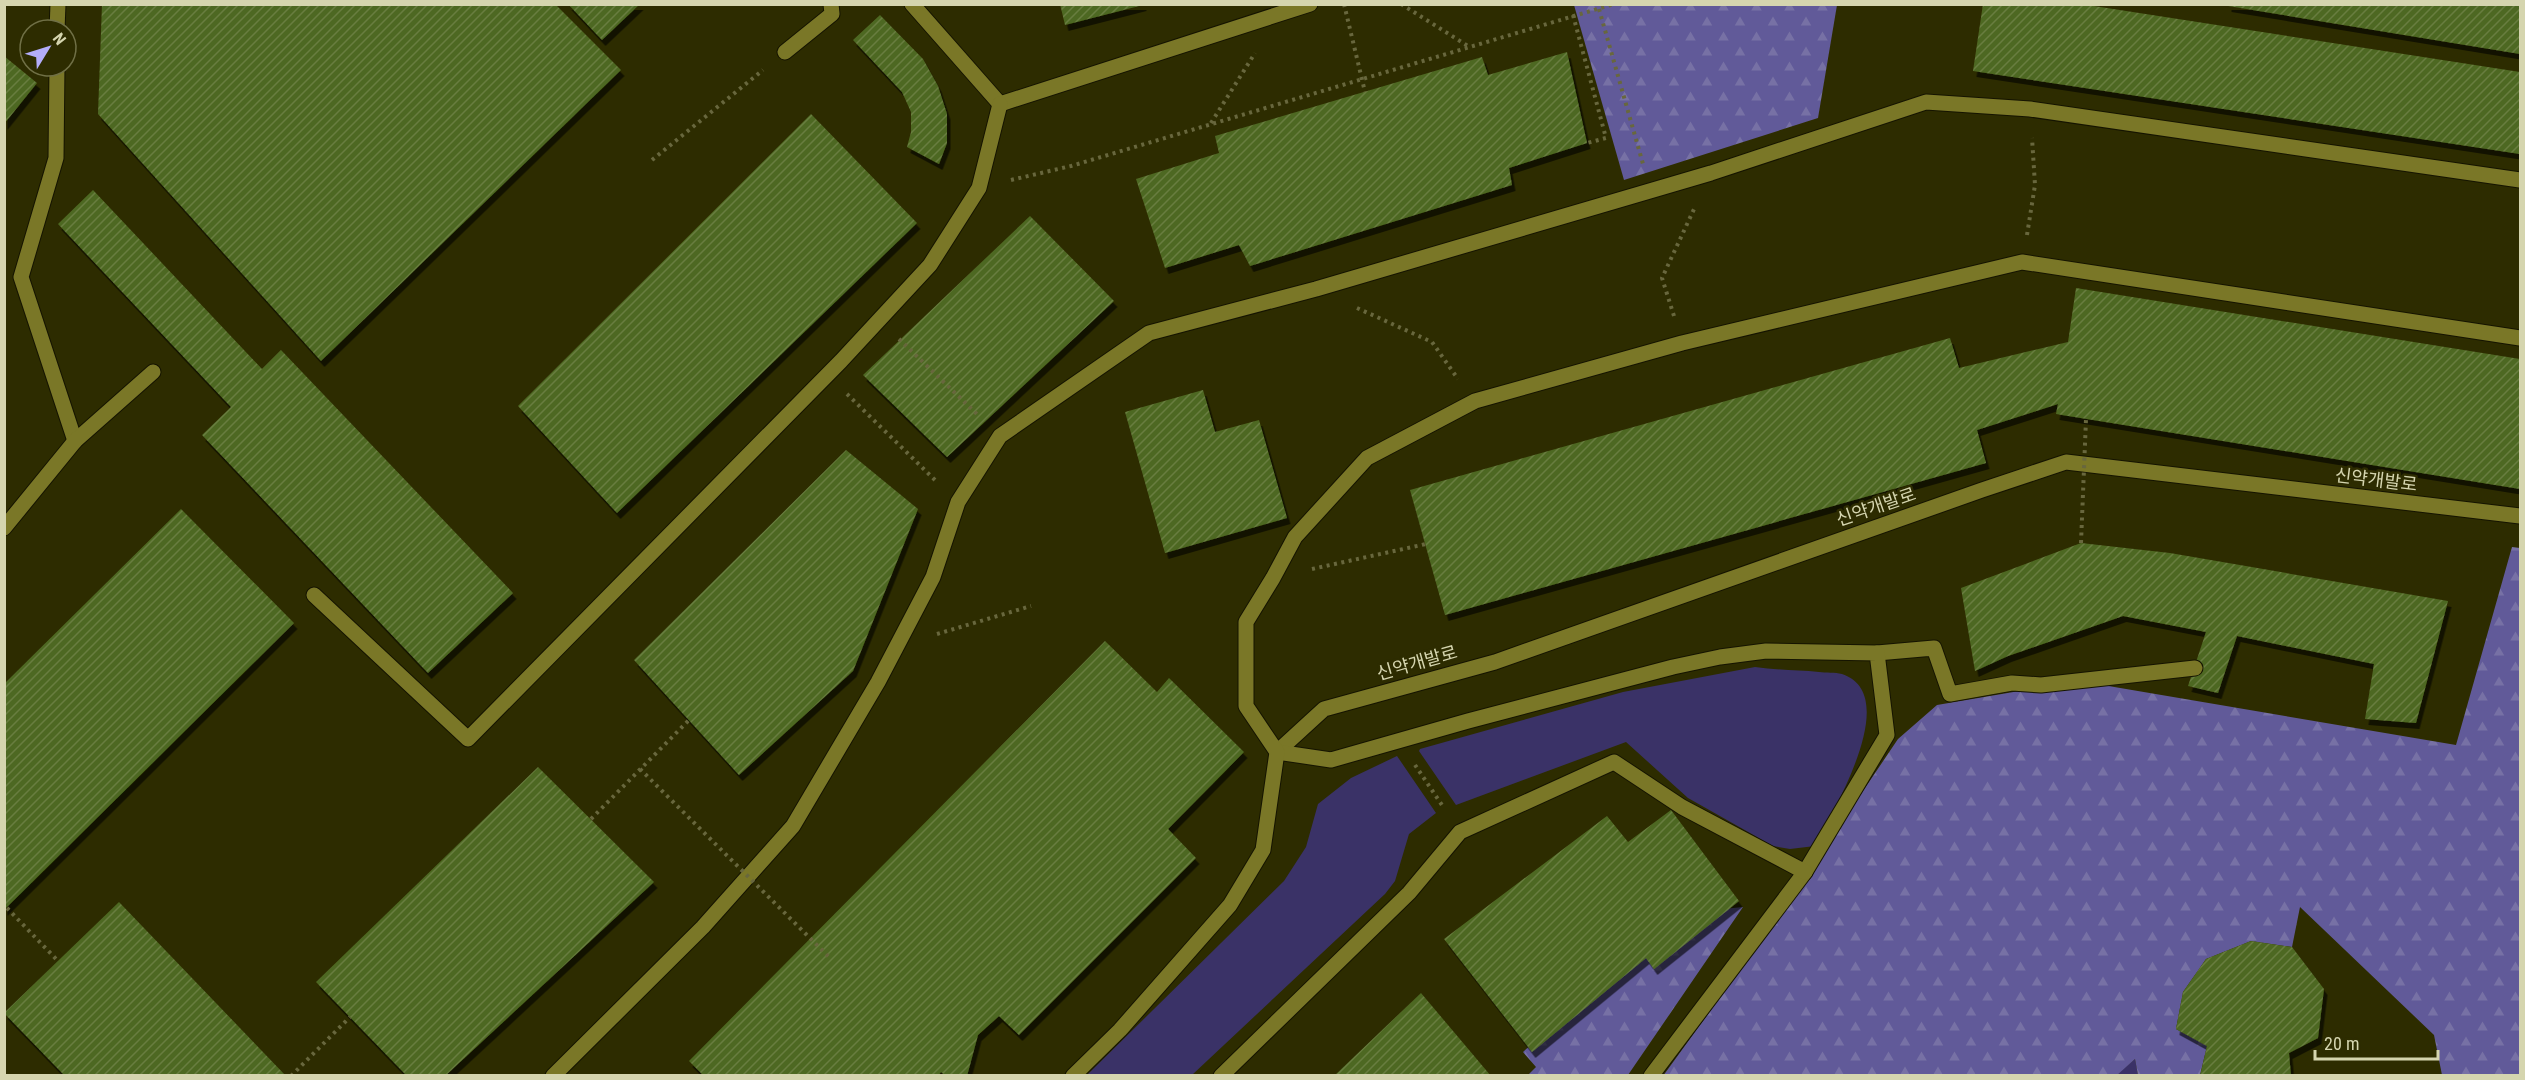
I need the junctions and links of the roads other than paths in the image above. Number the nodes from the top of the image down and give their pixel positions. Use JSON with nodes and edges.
{"nodes":[{"id":1,"x":831,"y":4,"type":"edge"},
{"id":2,"x":912,"y":4,"type":"edge"},
{"id":3,"x":1310,"y":4,"type":"edge"},
{"id":4,"x":785,"y":52,"type":"road end"},
{"id":5,"x":57,"y":78,"type":"edge"},
{"id":6,"x":1000,"y":104,"type":"junction"},
{"id":7,"x":2520,"y":180,"type":"edge"},
{"id":8,"x":2520,"y":338,"type":"edge"},
{"id":9,"x":153,"y":372,"type":"dead end"},
{"id":10,"x":75,"y":441,"type":"junction"},
{"id":11,"x":2520,"y":516,"type":"edge"},
{"id":12,"x":4,"y":528,"type":"edge"},
{"id":13,"x":314,"y":595,"type":"dead end"},
{"id":14,"x":1877,"y":653,"type":"junction"},
{"id":15,"x":2195,"y":668,"type":"dead end"},
{"id":16,"x":1276,"y":752,"type":"junction"},
{"id":17,"x":1805,"y":872,"type":"junction"},
{"id":18,"x":553,"y":1076,"type":"edge"},
{"id":19,"x":1073,"y":1076,"type":"edge"},
{"id":20,"x":1221,"y":1076,"type":"edge"},
{"id":21,"x":1651,"y":1076,"type":"edge"}],
"edges":[{"from":1,"to":4,"type":"street"},
{"from":2,"to":6,"type":"street"},
{"from":3,"to":6,"type":"street"},
{"from":5,"to":10,"type":"street"},
{"from":6,"to":13,"type":"street"},
{"from":7,"to":18,"type":"street"},
{"from":8,"to":16,"type":"street"},
{"from":9,"to":10,"type":"street"},
{"from":10,"to":12,"type":"street"},
{"from":11,"to":16,"type":"street","name":"신약개발로"},
{"from":14,"to":15,"type":"street"},
{"from":14,"to":16,"type":"street"},
{"from":14,"to":17,"type":"street"},
{"from":16,"to":19,"type":"street"},
{"from":17,"to":20,"type":"street"},
{"from":17,"to":21,"type":"street"}]}
